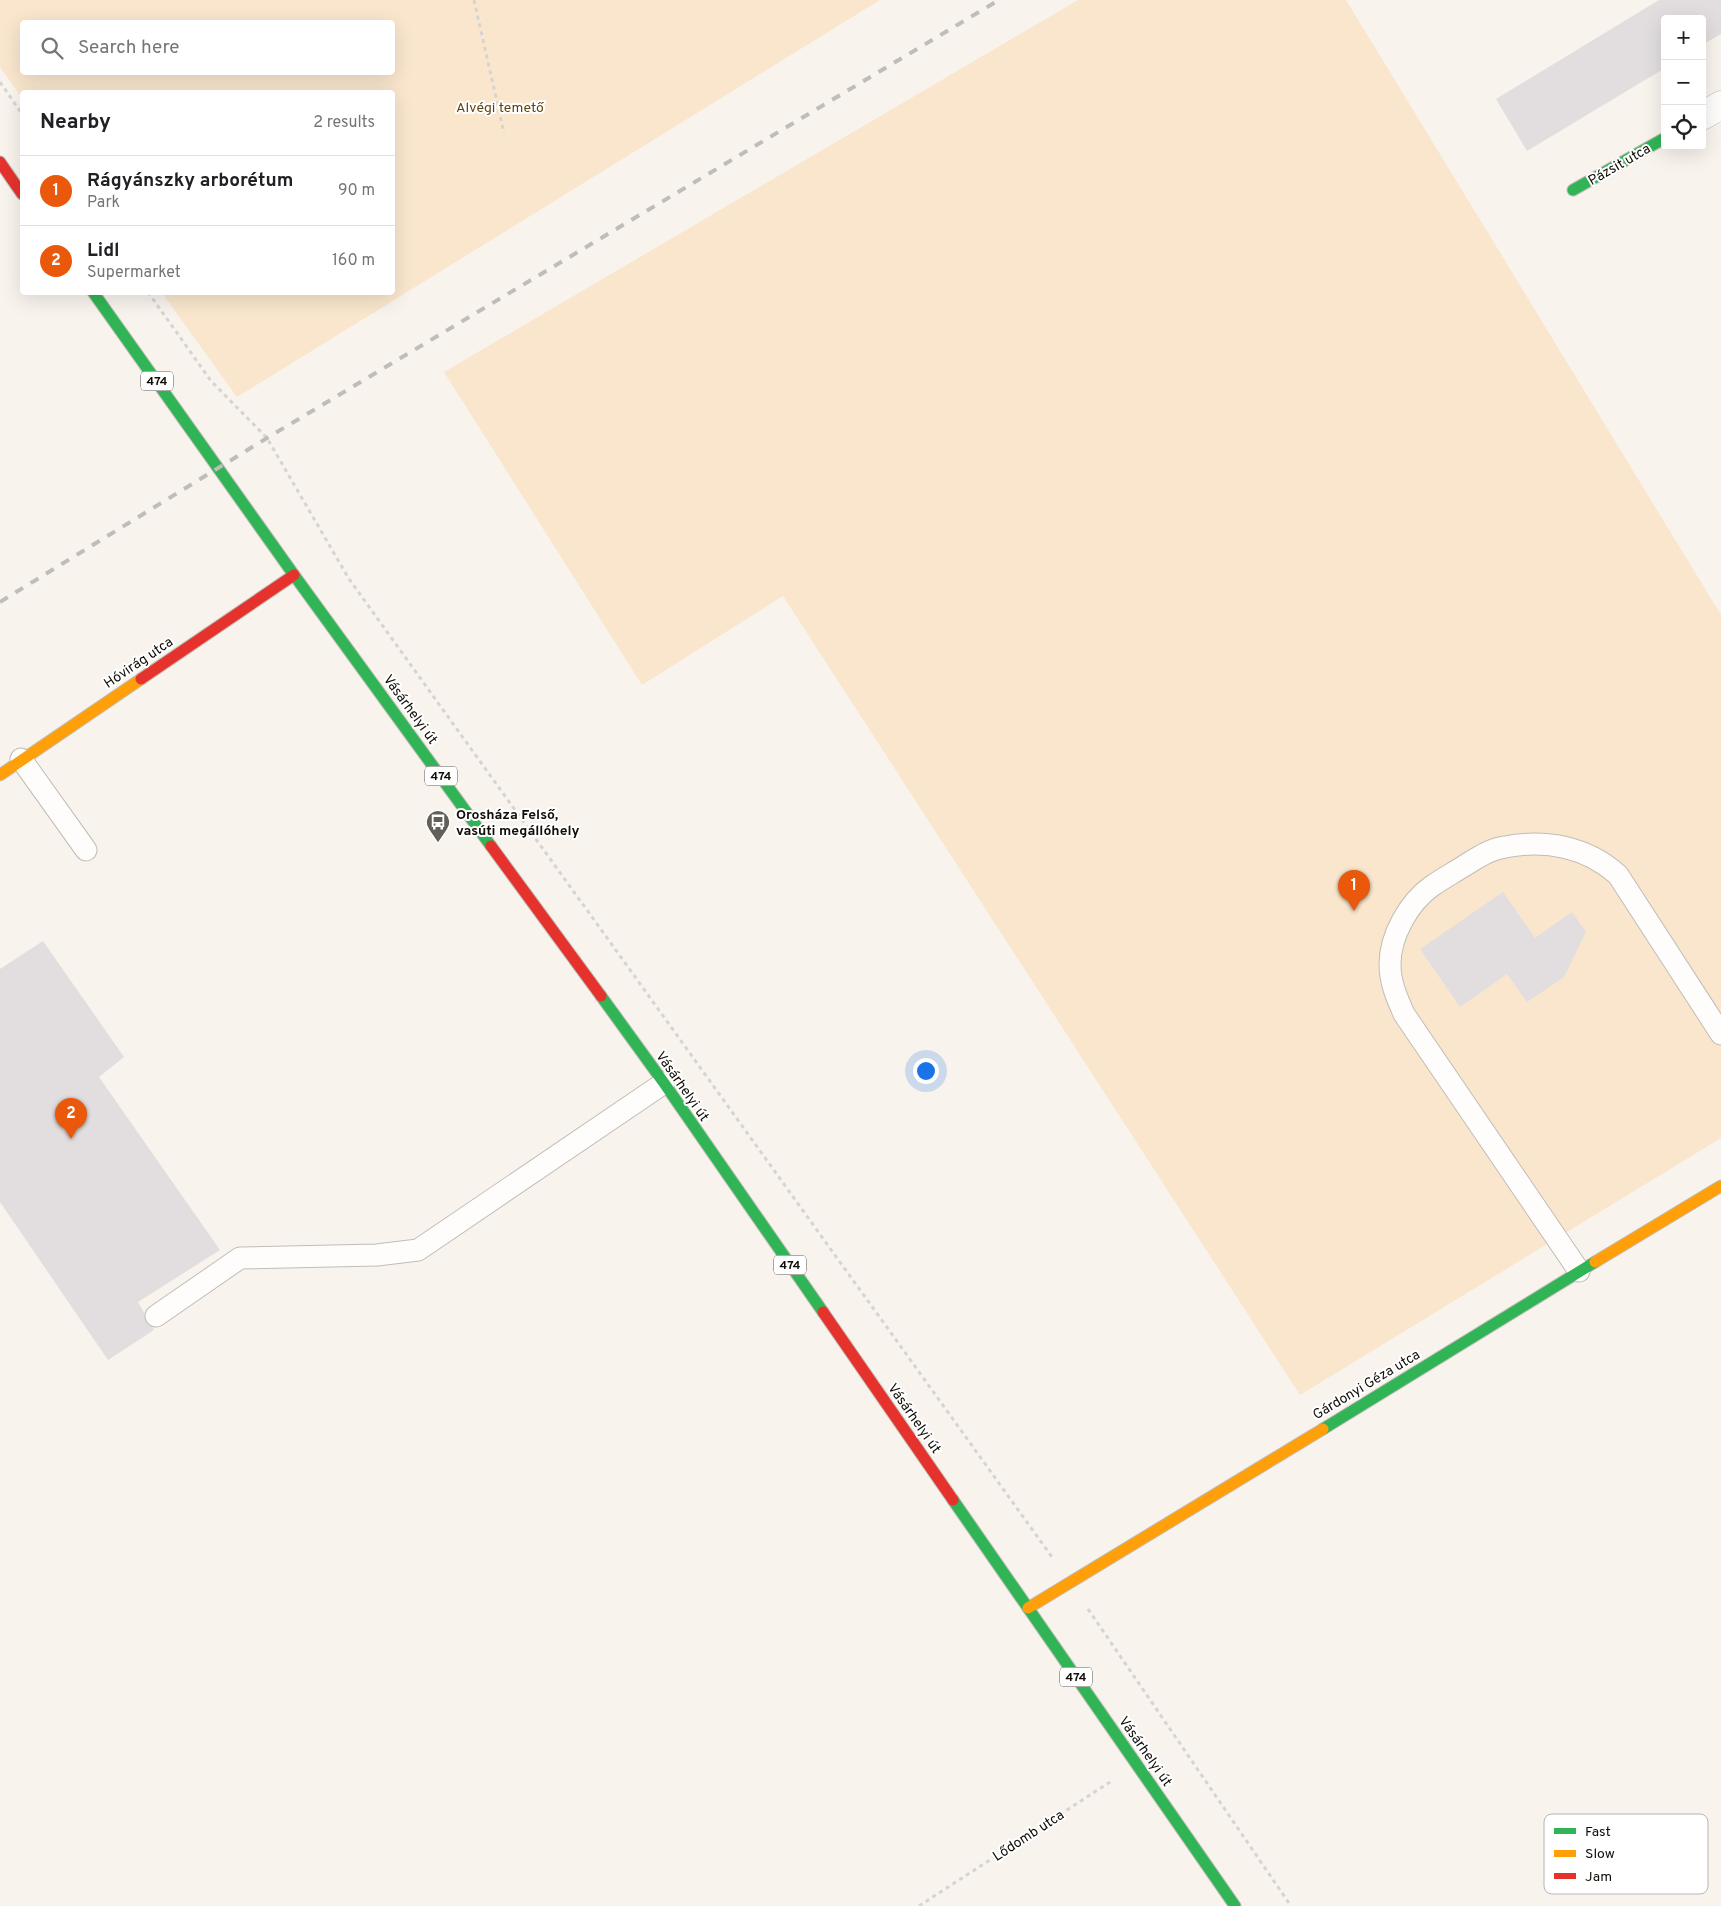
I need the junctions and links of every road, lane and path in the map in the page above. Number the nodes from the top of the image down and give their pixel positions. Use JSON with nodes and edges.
{"nodes":[{"id":1,"x":474,"y":0,"type":"edge"},
{"id":2,"x":0,"y":82,"type":"edge"},
{"id":3,"x":1721,"y":105,"type":"edge"},
{"id":4,"x":20,"y":111,"type":"edge"},
{"id":5,"x":1706,"y":114,"type":"edge"},
{"id":6,"x":504,"y":134,"type":"dead end"},
{"id":7,"x":1661,"y":140,"type":"edge"},
{"id":8,"x":1573,"y":190,"type":"dead end"},
{"id":9,"x":96,"y":295,"type":"edge"},
{"id":10,"x":150,"y":295,"type":"edge"},
{"id":11,"x":294,"y":575,"type":"junction"},
{"id":12,"x":21,"y":759,"type":"junction"},
{"id":13,"x":0,"y":775,"type":"edge"},
{"id":14,"x":86,"y":850,"type":"dead end"},
{"id":15,"x":1721,"y":1034,"type":"edge"},
{"id":16,"x":664,"y":1083,"type":"junction"},
{"id":17,"x":1721,"y":1186,"type":"edge"},
{"id":18,"x":1579,"y":1271,"type":"junction"},
{"id":19,"x":156,"y":1316,"type":"dead end"},
{"id":20,"x":1070,"y":1582,"type":"junction"},
{"id":21,"x":1028,"y":1608,"type":"junction"},
{"id":22,"x":1138,"y":1764,"type":"junction"},
{"id":23,"x":919,"y":1906,"type":"edge"},
{"id":24,"x":1236,"y":1906,"type":"edge"},
{"id":25,"x":1291,"y":1906,"type":"edge"}],
"edges":[{"from":1,"to":6,"type":"path"},
{"from":2,"to":4,"type":"path"},
{"from":3,"to":5,"type":"street"},
{"from":7,"to":8,"type":"main road","name":"Pázsit utca"},
{"from":9,"to":11,"type":"main road","name":"Vásárhelyi út","number":"474"},
{"from":10,"to":20,"type":"path"},
{"from":11,"to":12,"type":"main road","name":"Hóvirág utca"},
{"from":11,"to":16,"type":"main road","name":"Vásárhelyi út","number":"474"},
{"from":12,"to":13,"type":"main road","name":"Hóvirág utca"},
{"from":12,"to":14,"type":"lane"},
{"from":15,"to":18,"type":"lane"},
{"from":16,"to":19,"type":"lane"},
{"from":16,"to":21,"type":"main road","name":"Vásárhelyi út","number":"474"},
{"from":17,"to":18,"type":"main road","name":"Gárdonyi Géza utca"},
{"from":18,"to":20,"type":"main road","name":"Gárdonyi Géza utca"},
{"from":20,"to":21,"type":"main road","name":"Gárdonyi Géza utca"},
{"from":20,"to":25,"type":"path"},
{"from":21,"to":22,"type":"main road","name":"Vásárhelyi út","number":"474"},
{"from":22,"to":23,"type":"path","name":"Lődomb utca"},
{"from":22,"to":24,"type":"main road","name":"Vásárhelyi út","number":"474"}]}
